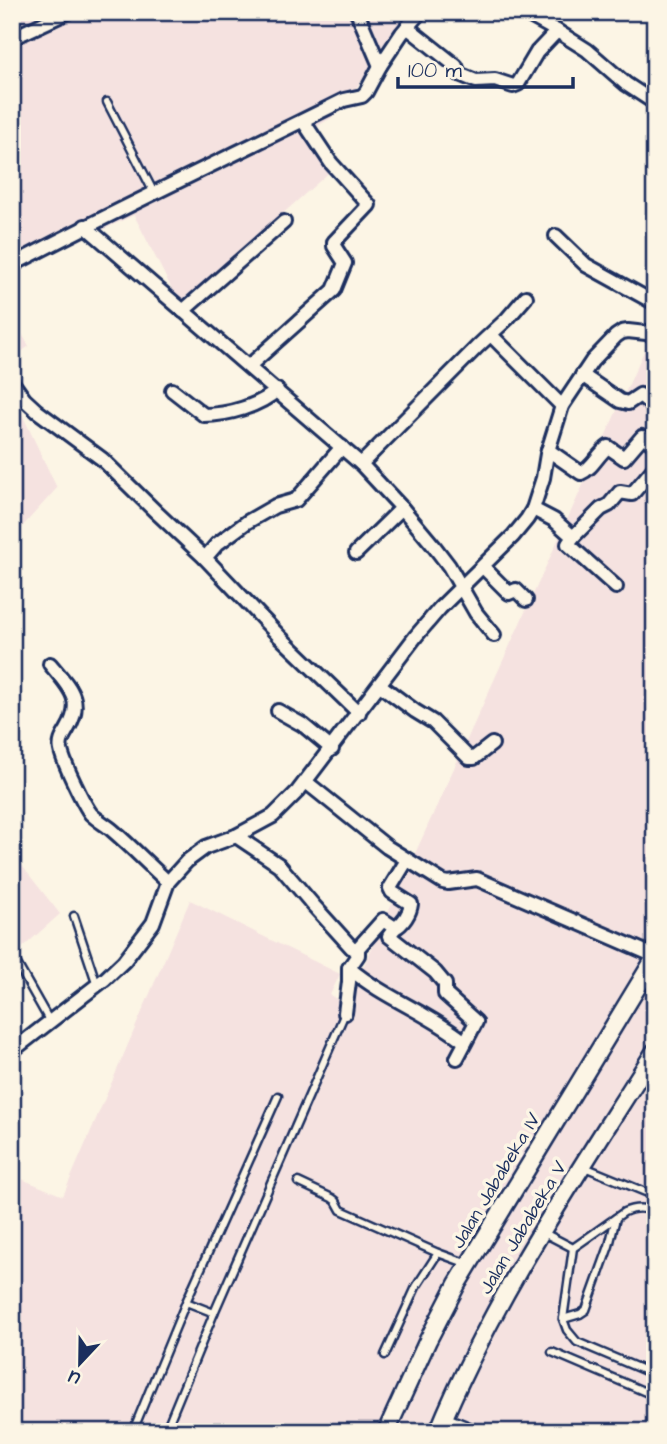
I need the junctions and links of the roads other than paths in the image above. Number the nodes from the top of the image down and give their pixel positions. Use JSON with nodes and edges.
{"nodes":[{"id":1,"x":68,"y":12,"type":"edge"},
{"id":2,"x":358,"y":12,"type":"edge"},
{"id":3,"x":420,"y":12,"type":"edge"},
{"id":4,"x":523,"y":12,"type":"edge"},
{"id":5,"x":407,"y":27,"type":"junction"},
{"id":6,"x":557,"y":31,"type":"junction"},
{"id":7,"x":12,"y":38,"type":"edge"},
{"id":8,"x":380,"y":66,"type":"junction"},
{"id":9,"x":653,"y":99,"type":"edge"},
{"id":10,"x":107,"y":102,"type":"dead end"},
{"id":11,"x":303,"y":121,"type":"junction"},
{"id":12,"x":154,"y":193,"type":"junction"},
{"id":13,"x":284,"y":222,"type":"dead end"},
{"id":14,"x":85,"y":226,"type":"junction"},
{"id":15,"x":556,"y":236,"type":"dead end"},
{"id":16,"x":12,"y":265,"type":"edge"},
{"id":17,"x":526,"y":296,"type":"dead end"},
{"id":18,"x":655,"y":303,"type":"edge"},
{"id":19,"x":183,"y":311,"type":"junction"},
{"id":20,"x":655,"y":329,"type":"edge"},
{"id":21,"x":491,"y":334,"type":"junction"},
{"id":22,"x":249,"y":366,"type":"junction"},
{"id":23,"x":582,"y":375,"type":"junction"},
{"id":24,"x":12,"y":382,"type":"edge"},
{"id":25,"x":172,"y":390,"type":"dead end"},
{"id":26,"x":277,"y":390,"type":"junction"},
{"id":27,"x":562,"y":406,"type":"junction"},
{"id":28,"x":655,"y":408,"type":"edge"},
{"id":29,"x":655,"y":446,"type":"edge"},
{"id":30,"x":342,"y":447,"type":"junction"},
{"id":31,"x":548,"y":450,"type":"junction"},
{"id":32,"x":361,"y":464,"type":"junction"},
{"id":33,"x":655,"y":467,"type":"edge"},
{"id":34,"x":402,"y":508,"type":"junction"},
{"id":35,"x":533,"y":509,"type":"junction"},
{"id":36,"x":573,"y":537,"type":"junction"},
{"id":37,"x":356,"y":553,"type":"dead end"},
{"id":38,"x":205,"y":558,"type":"junction"},
{"id":39,"x":482,"y":567,"type":"junction"},
{"id":40,"x":616,"y":587,"type":"dead end"},
{"id":41,"x":461,"y":589,"type":"junction"},
{"id":42,"x":526,"y":600,"type":"dead end"},
{"id":43,"x":494,"y":635,"type":"dead end"},
{"id":44,"x":50,"y":664,"type":"dead end"},
{"id":45,"x":380,"y":685,"type":"junction"},
{"id":46,"x":278,"y":711,"type":"dead end"},
{"id":47,"x":359,"y":713,"type":"junction"},
{"id":48,"x":492,"y":744,"type":"dead end"},
{"id":49,"x":331,"y":749,"type":"junction"},
{"id":50,"x":306,"y":782,"type":"junction"},
{"id":51,"x":236,"y":836,"type":"junction"},
{"id":52,"x":407,"y":860,"type":"junction"},
{"id":53,"x":168,"y":882,"type":"junction"},
{"id":54,"x":74,"y":916,"type":"dead end"},
{"id":55,"x":395,"y":928,"type":"junction"},
{"id":56,"x":358,"y":948,"type":"junction"},
{"id":57,"x":655,"y":957,"type":"edge"},
{"id":58,"x":16,"y":961,"type":"dead end"},
{"id":59,"x":349,"y":968,"type":"junction"},
{"id":60,"x":97,"y":985,"type":"junction"},
{"id":61,"x":345,"y":1013,"type":"joint"},
{"id":62,"x":50,"y":1022,"type":"junction"},
{"id":63,"x":466,"y":1042,"type":"junction"},
{"id":64,"x":12,"y":1051,"type":"edge"},
{"id":65,"x":655,"y":1051,"type":"edge"},
{"id":66,"x":457,"y":1058,"type":"dead end"},
{"id":67,"x":278,"y":1096,"type":"dead end"},
{"id":68,"x":582,"y":1167,"type":"junction"},
{"id":69,"x":298,"y":1182,"type":"dead end"},
{"id":70,"x":655,"y":1196,"type":"edge"},
{"id":71,"x":655,"y":1212,"type":"edge"},
{"id":72,"x":615,"y":1218,"type":"junction"},
{"id":73,"x":541,"y":1231,"type":"junction"},
{"id":74,"x":573,"y":1248,"type":"junction"},
{"id":75,"x":438,"y":1253,"type":"junction"},
{"id":76,"x":468,"y":1264,"type":"junction"},
{"id":77,"x":186,"y":1302,"type":"junction"},
{"id":78,"x":214,"y":1313,"type":"junction"},
{"id":79,"x":564,"y":1319,"type":"junction"},
{"id":80,"x":552,"y":1352,"type":"dead end"},
{"id":81,"x":385,"y":1355,"type":"dead end"},
{"id":82,"x":655,"y":1375,"type":"edge"},
{"id":83,"x":655,"y":1395,"type":"edge"},
{"id":84,"x":445,"y":1416,"type":"junction"},
{"id":85,"x":135,"y":1426,"type":"dead end"},
{"id":86,"x":475,"y":1430,"type":"edge"},
{"id":87,"x":165,"y":1432,"type":"edge"},
{"id":88,"x":386,"y":1432,"type":"edge"},
{"id":89,"x":438,"y":1432,"type":"edge"},
{"id":90,"x":484,"y":1432,"type":"edge"}],
"edges":[{"from":1,"to":7,"type":"street"},
{"from":2,"to":8,"type":"street"},
{"from":3,"to":5,"type":"street"},
{"from":4,"to":6,"type":"street"},
{"from":5,"to":6,"type":"street"},
{"from":5,"to":8,"type":"street"},
{"from":6,"to":9,"type":"street"},
{"from":8,"to":11,"type":"street"},
{"from":10,"to":12,"type":"lane"},
{"from":11,"to":12,"type":"street"},
{"from":11,"to":22,"type":"street"},
{"from":12,"to":14,"type":"street"},
{"from":13,"to":19,"type":"street"},
{"from":14,"to":16,"type":"street"},
{"from":14,"to":19,"type":"street"},
{"from":15,"to":18,"type":"street"},
{"from":17,"to":21,"type":"street"},
{"from":19,"to":22,"type":"street"},
{"from":20,"to":23,"type":"street"},
{"from":21,"to":27,"type":"street"},
{"from":21,"to":32,"type":"street"},
{"from":22,"to":26,"type":"street"},
{"from":23,"to":27,"type":"street"},
{"from":23,"to":28,"type":"street"},
{"from":24,"to":38,"type":"street"},
{"from":25,"to":26,"type":"street"},
{"from":26,"to":30,"type":"street"},
{"from":27,"to":31,"type":"street"},
{"from":29,"to":31,"type":"street"},
{"from":30,"to":32,"type":"street"},
{"from":30,"to":38,"type":"street"},
{"from":31,"to":35,"type":"street"},
{"from":32,"to":34,"type":"street"},
{"from":33,"to":36,"type":"street"},
{"from":34,"to":37,"type":"street"},
{"from":34,"to":41,"type":"street"},
{"from":35,"to":36,"type":"street"},
{"from":35,"to":39,"type":"street"},
{"from":36,"to":40,"type":"street"},
{"from":38,"to":47,"type":"street"},
{"from":39,"to":41,"type":"street"},
{"from":39,"to":42,"type":"street"},
{"from":41,"to":43,"type":"street"},
{"from":41,"to":45,"type":"street"},
{"from":44,"to":53,"type":"street"},
{"from":45,"to":47,"type":"street"},
{"from":45,"to":48,"type":"street"},
{"from":46,"to":49,"type":"street"},
{"from":47,"to":49,"type":"street"},
{"from":49,"to":50,"type":"street"},
{"from":50,"to":51,"type":"street"},
{"from":50,"to":52,"type":"street"},
{"from":51,"to":53,"type":"street"},
{"from":51,"to":56,"type":"street"},
{"from":52,"to":55,"type":"street"},
{"from":52,"to":57,"type":"street"},
{"from":53,"to":60,"type":"street"},
{"from":54,"to":60,"type":"lane"},
{"from":55,"to":56,"type":"street"},
{"from":55,"to":63,"type":"street"},
{"from":56,"to":59,"type":"street"},
{"from":57,"to":76,"type":"street","name":"Jalan Jababeka IV"},
{"from":58,"to":62,"type":"lane"},
{"from":59,"to":61,"type":"street"},
{"from":59,"to":63,"type":"street"},
{"from":60,"to":62,"type":"street"},
{"from":61,"to":78,"type":"lane"},
{"from":62,"to":64,"type":"street"},
{"from":63,"to":66,"type":"street"},
{"from":65,"to":68,"type":"street","name":"Jalan Jababeka V"},
{"from":67,"to":77,"type":"lane"},
{"from":68,"to":70,"type":"lane"},
{"from":68,"to":73,"type":"street","name":"Jalan Jababeka V"},
{"from":69,"to":75,"type":"lane"},
{"from":71,"to":72,"type":"lane"},
{"from":72,"to":74,"type":"lane"},
{"from":72,"to":79,"type":"lane"},
{"from":73,"to":74,"type":"lane"},
{"from":73,"to":84,"type":"street","name":"Jalan Jababeka V"},
{"from":74,"to":79,"type":"lane"},
{"from":75,"to":76,"type":"lane"},
{"from":75,"to":81,"type":"lane"},
{"from":76,"to":88,"type":"street","name":"Jalan Jababeka IV"},
{"from":77,"to":78,"type":"lane"},
{"from":77,"to":85,"type":"lane"},
{"from":78,"to":87,"type":"lane"},
{"from":79,"to":82,"type":"lane"},
{"from":80,"to":83,"type":"lane"},
{"from":84,"to":86,"type":"lane"},
{"from":84,"to":89,"type":"street","name":"Jalan Jababeka V"},
{"from":86,"to":90,"type":"lane"}]}
